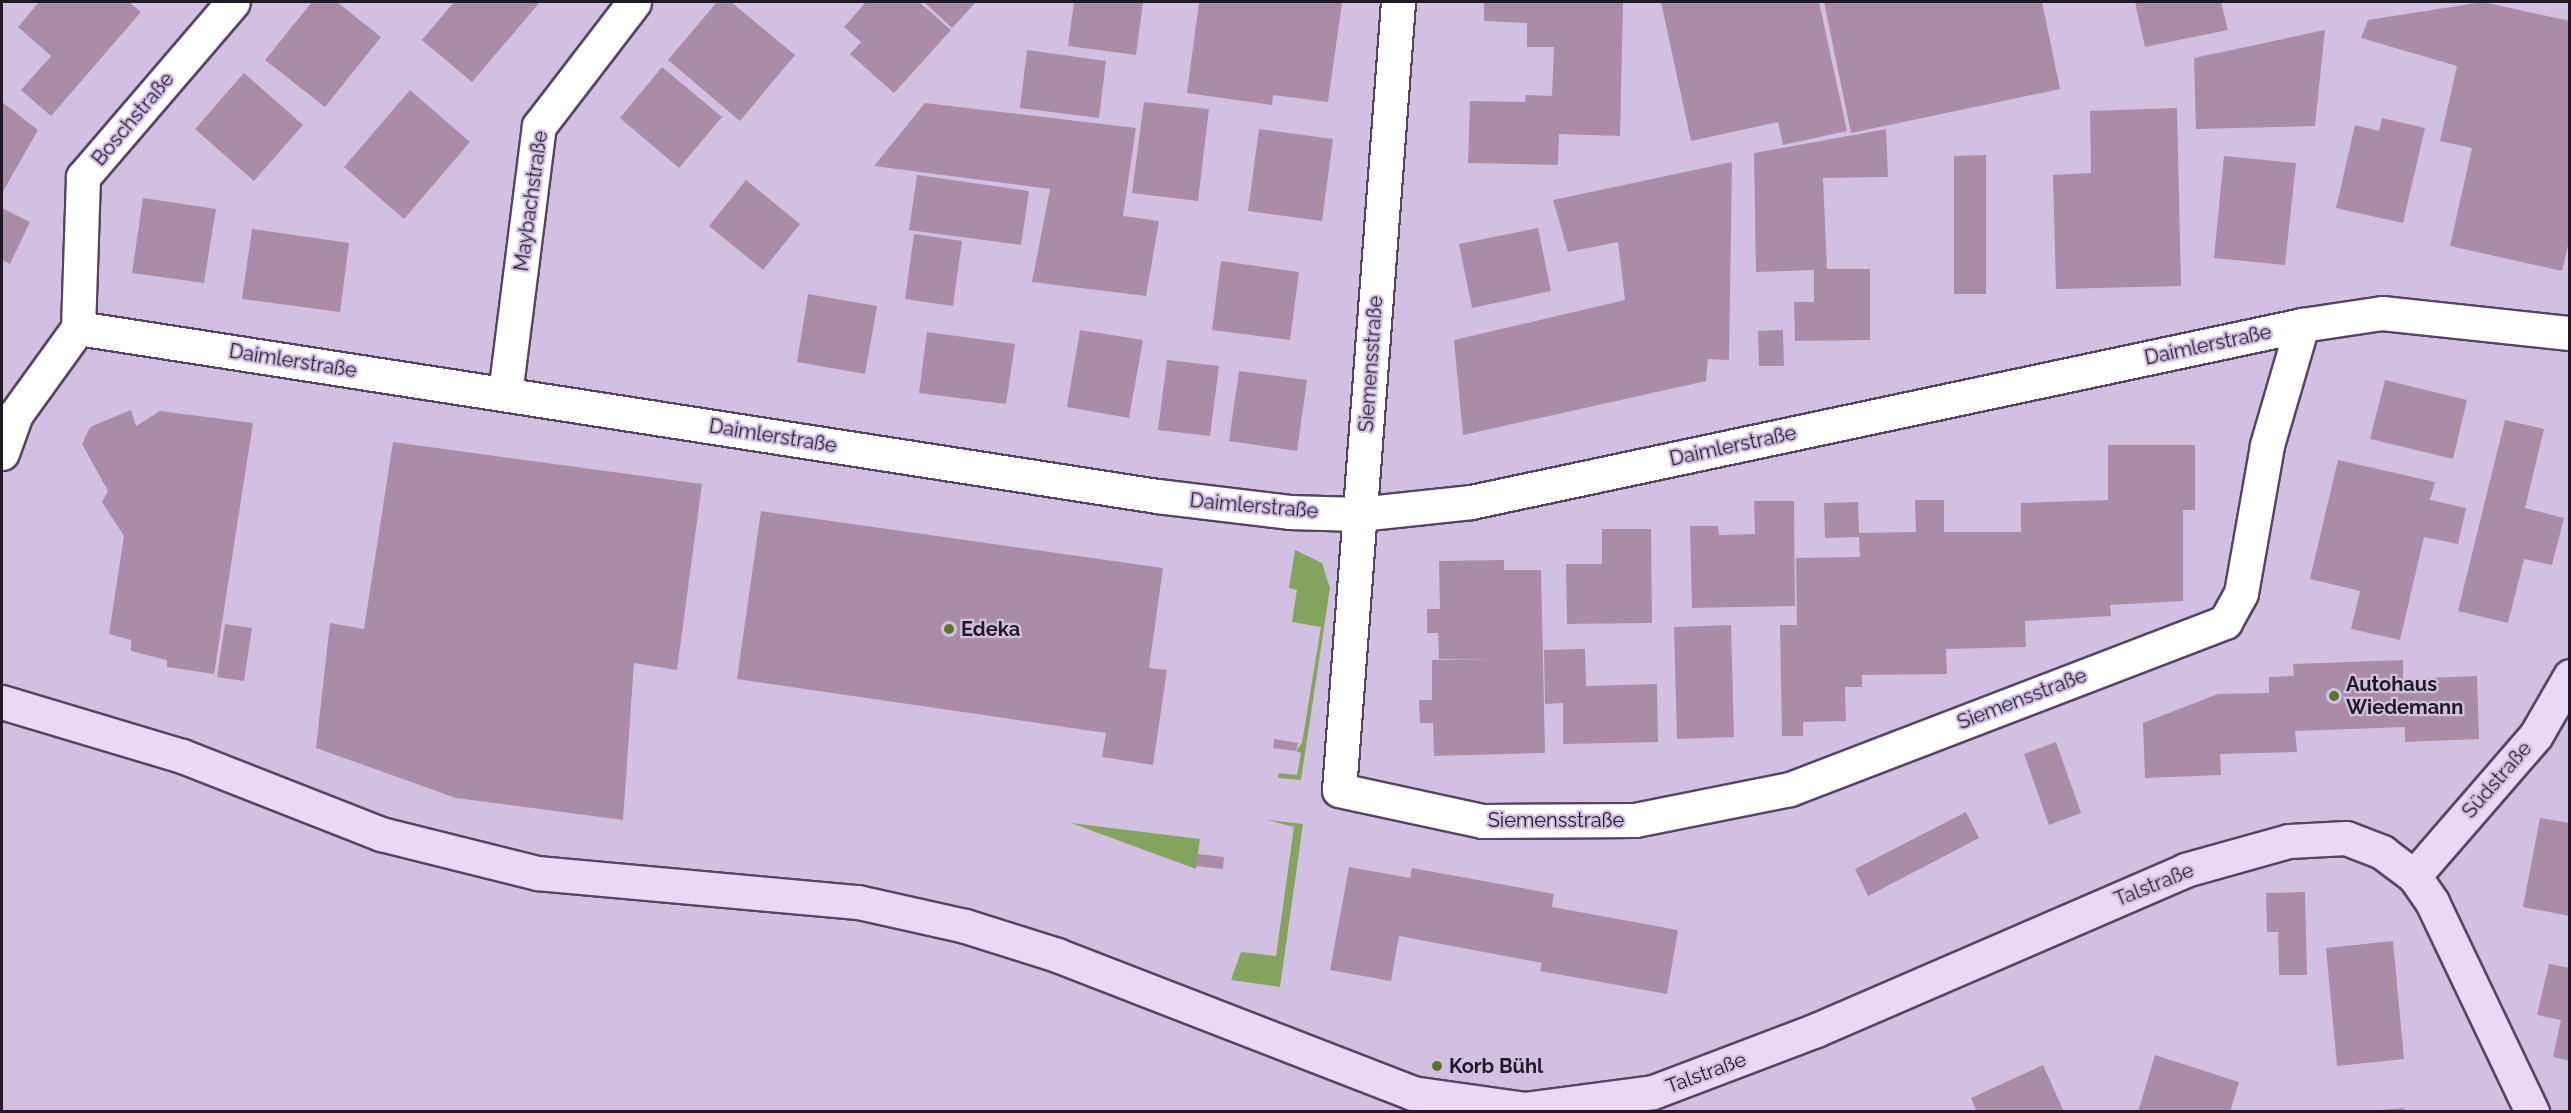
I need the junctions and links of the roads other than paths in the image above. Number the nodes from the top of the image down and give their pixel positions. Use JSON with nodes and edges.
{"nodes":[{"id":1,"x":233,"y":2,"type":"edge"},
{"id":2,"x":634,"y":2,"type":"edge"},
{"id":3,"x":1398,"y":2,"type":"edge"},
{"id":4,"x":2302,"y":325,"type":"junction"},
{"id":5,"x":78,"y":328,"type":"junction"},
{"id":6,"x":2570,"y":333,"type":"edge"},
{"id":7,"x":505,"y":393,"type":"junction"},
{"id":8,"x":2,"y":453,"type":"edge"},
{"id":9,"x":1359,"y":513,"type":"junction"},
{"id":10,"x":2570,"y":676,"type":"edge"},
{"id":11,"x":2,"y":702,"type":"edge"},
{"id":12,"x":2414,"y":876,"type":"junction"},
{"id":13,"x":1654,"y":1102,"type":"edge"},
{"id":14,"x":2528,"y":1109,"type":"edge"}],
"edges":[{"from":1,"to":5,"type":"street","name":"Boschstraße"},
{"from":2,"to":7,"type":"street","name":"Maybachstraße"},
{"from":3,"to":9,"type":"street","name":"Siemensstraße"},
{"from":4,"to":6,"type":"street","name":"Daimlerstraße"},
{"from":4,"to":9,"type":"street","name":"Daimlerstraße"},
{"from":4,"to":9,"type":"street","name":"Siemensstraße"},
{"from":5,"to":7,"type":"street","name":"Daimlerstraße"},
{"from":5,"to":8,"type":"street"},
{"from":7,"to":9,"type":"street","name":"Daimlerstraße"},
{"from":10,"to":12,"type":"street","name":"Südstraße"},
{"from":11,"to":13,"type":"street","name":"Talstraße"},
{"from":12,"to":13,"type":"street","name":"Talstraße"},
{"from":12,"to":14,"type":"street","name":"Talstraße"}]}
